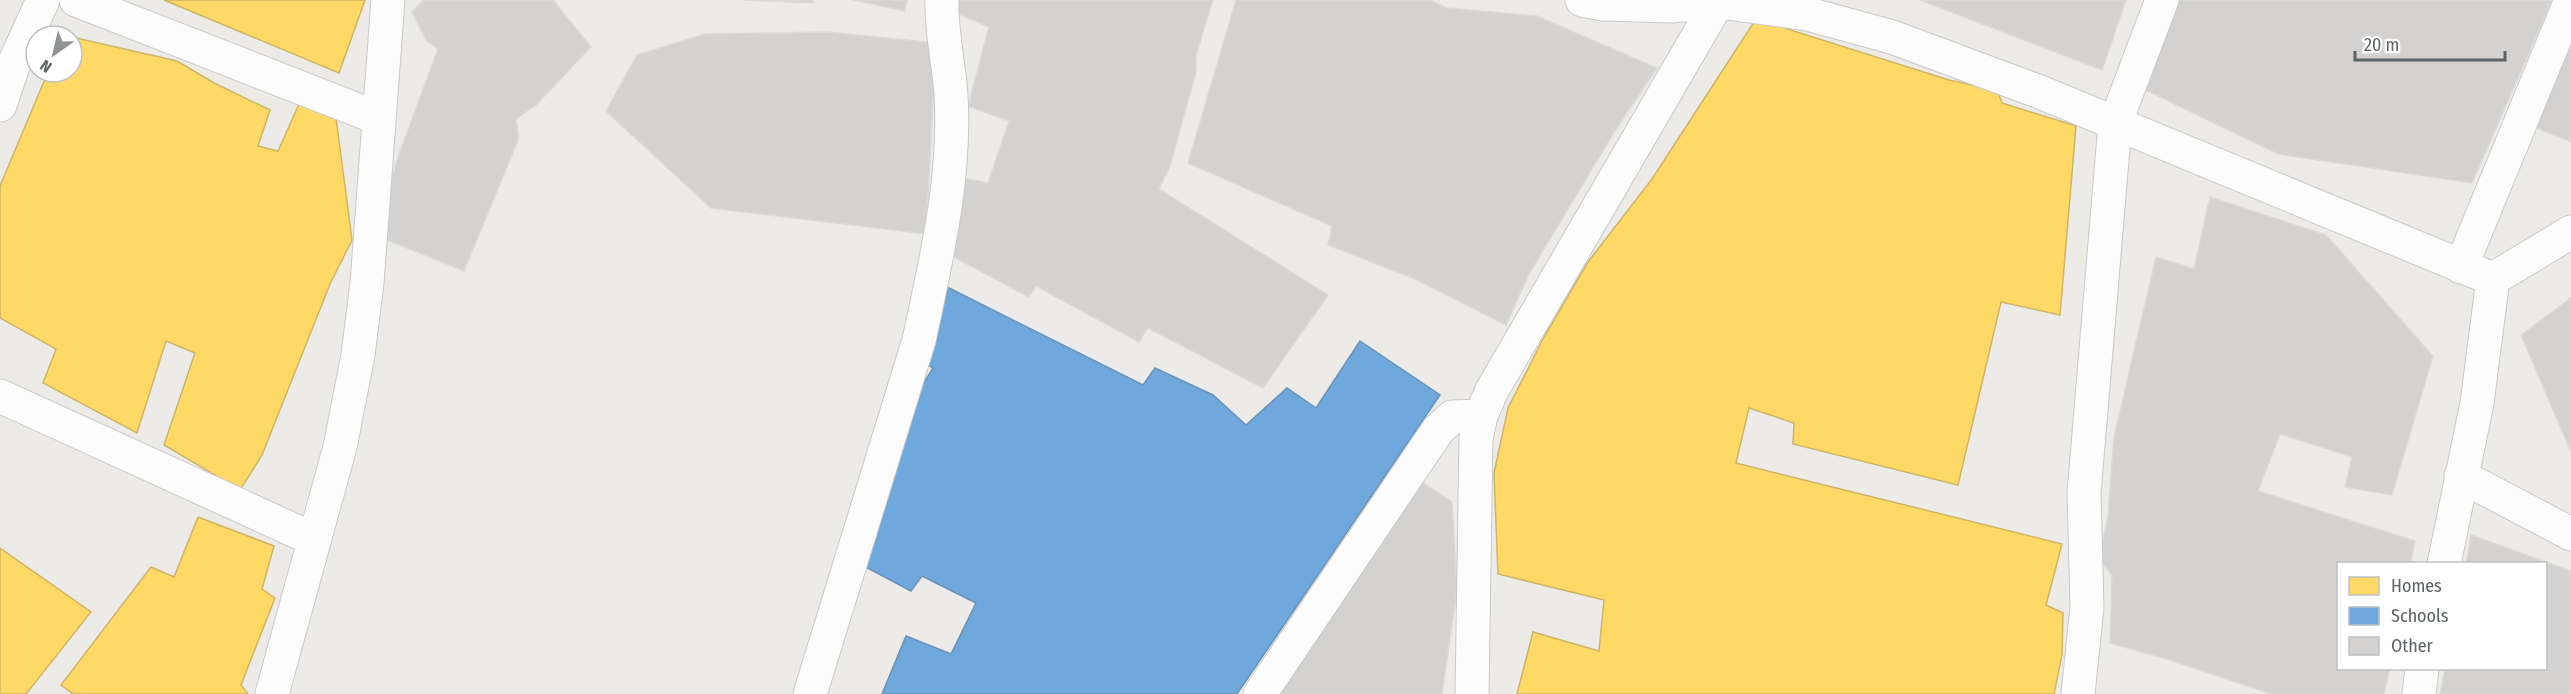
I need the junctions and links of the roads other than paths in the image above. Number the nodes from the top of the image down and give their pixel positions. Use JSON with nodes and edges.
{"nodes":[{"id":1,"x":43,"y":0,"type":"edge"},
{"id":2,"x":76,"y":0,"type":"edge"},
{"id":3,"x":388,"y":0,"type":"edge"},
{"id":4,"x":942,"y":0,"type":"edge"},
{"id":5,"x":1582,"y":0,"type":"edge"},
{"id":6,"x":2162,"y":0,"type":"edge"},
{"id":7,"x":2571,"y":0,"type":"edge"},
{"id":8,"x":1719,"y":1,"type":"edge"},
{"id":9,"x":1813,"y":7,"type":"edge"},
{"id":10,"x":0,"y":105,"type":"edge"},
{"id":11,"x":378,"y":118,"type":"junction"},
{"id":12,"x":2115,"y":124,"type":"junction"},
{"id":13,"x":2571,"y":232,"type":"edge"},
{"id":14,"x":2461,"y":267,"type":"junction"},
{"id":15,"x":2493,"y":279,"type":"junction"},
{"id":16,"x":0,"y":396,"type":"edge"},
{"id":17,"x":1481,"y":416,"type":"junction"},
{"id":18,"x":2461,"y":476,"type":"junction"},
{"id":19,"x":2571,"y":534,"type":"edge"},
{"id":20,"x":313,"y":539,"type":"junction"},
{"id":21,"x":2444,"y":562,"type":"edge"},
{"id":22,"x":2422,"y":670,"type":"edge"},
{"id":23,"x":272,"y":694,"type":"edge"},
{"id":24,"x":810,"y":694,"type":"edge"},
{"id":25,"x":1260,"y":694,"type":"edge"},
{"id":26,"x":1472,"y":694,"type":"edge"},
{"id":27,"x":2078,"y":694,"type":"edge"},
{"id":28,"x":2419,"y":694,"type":"edge"}],
"edges":[{"from":1,"to":10,"type":"street"},
{"from":2,"to":11,"type":"street"},
{"from":3,"to":11,"type":"street"},
{"from":4,"to":24,"type":"street"},
{"from":5,"to":8,"type":"street"},
{"from":6,"to":12,"type":"street"},
{"from":7,"to":14,"type":"street"},
{"from":8,"to":9,"type":"street"},
{"from":8,"to":17,"type":"street"},
{"from":9,"to":12,"type":"street"},
{"from":11,"to":20,"type":"street"},
{"from":12,"to":14,"type":"street"},
{"from":12,"to":27,"type":"street"},
{"from":13,"to":15,"type":"street"},
{"from":14,"to":15,"type":"street"},
{"from":15,"to":18,"type":"street"},
{"from":16,"to":20,"type":"street"},
{"from":17,"to":25,"type":"street"},
{"from":17,"to":26,"type":"street"},
{"from":18,"to":19,"type":"street"},
{"from":18,"to":21,"type":"street"},
{"from":20,"to":23,"type":"street"},
{"from":22,"to":28,"type":"street"}]}
